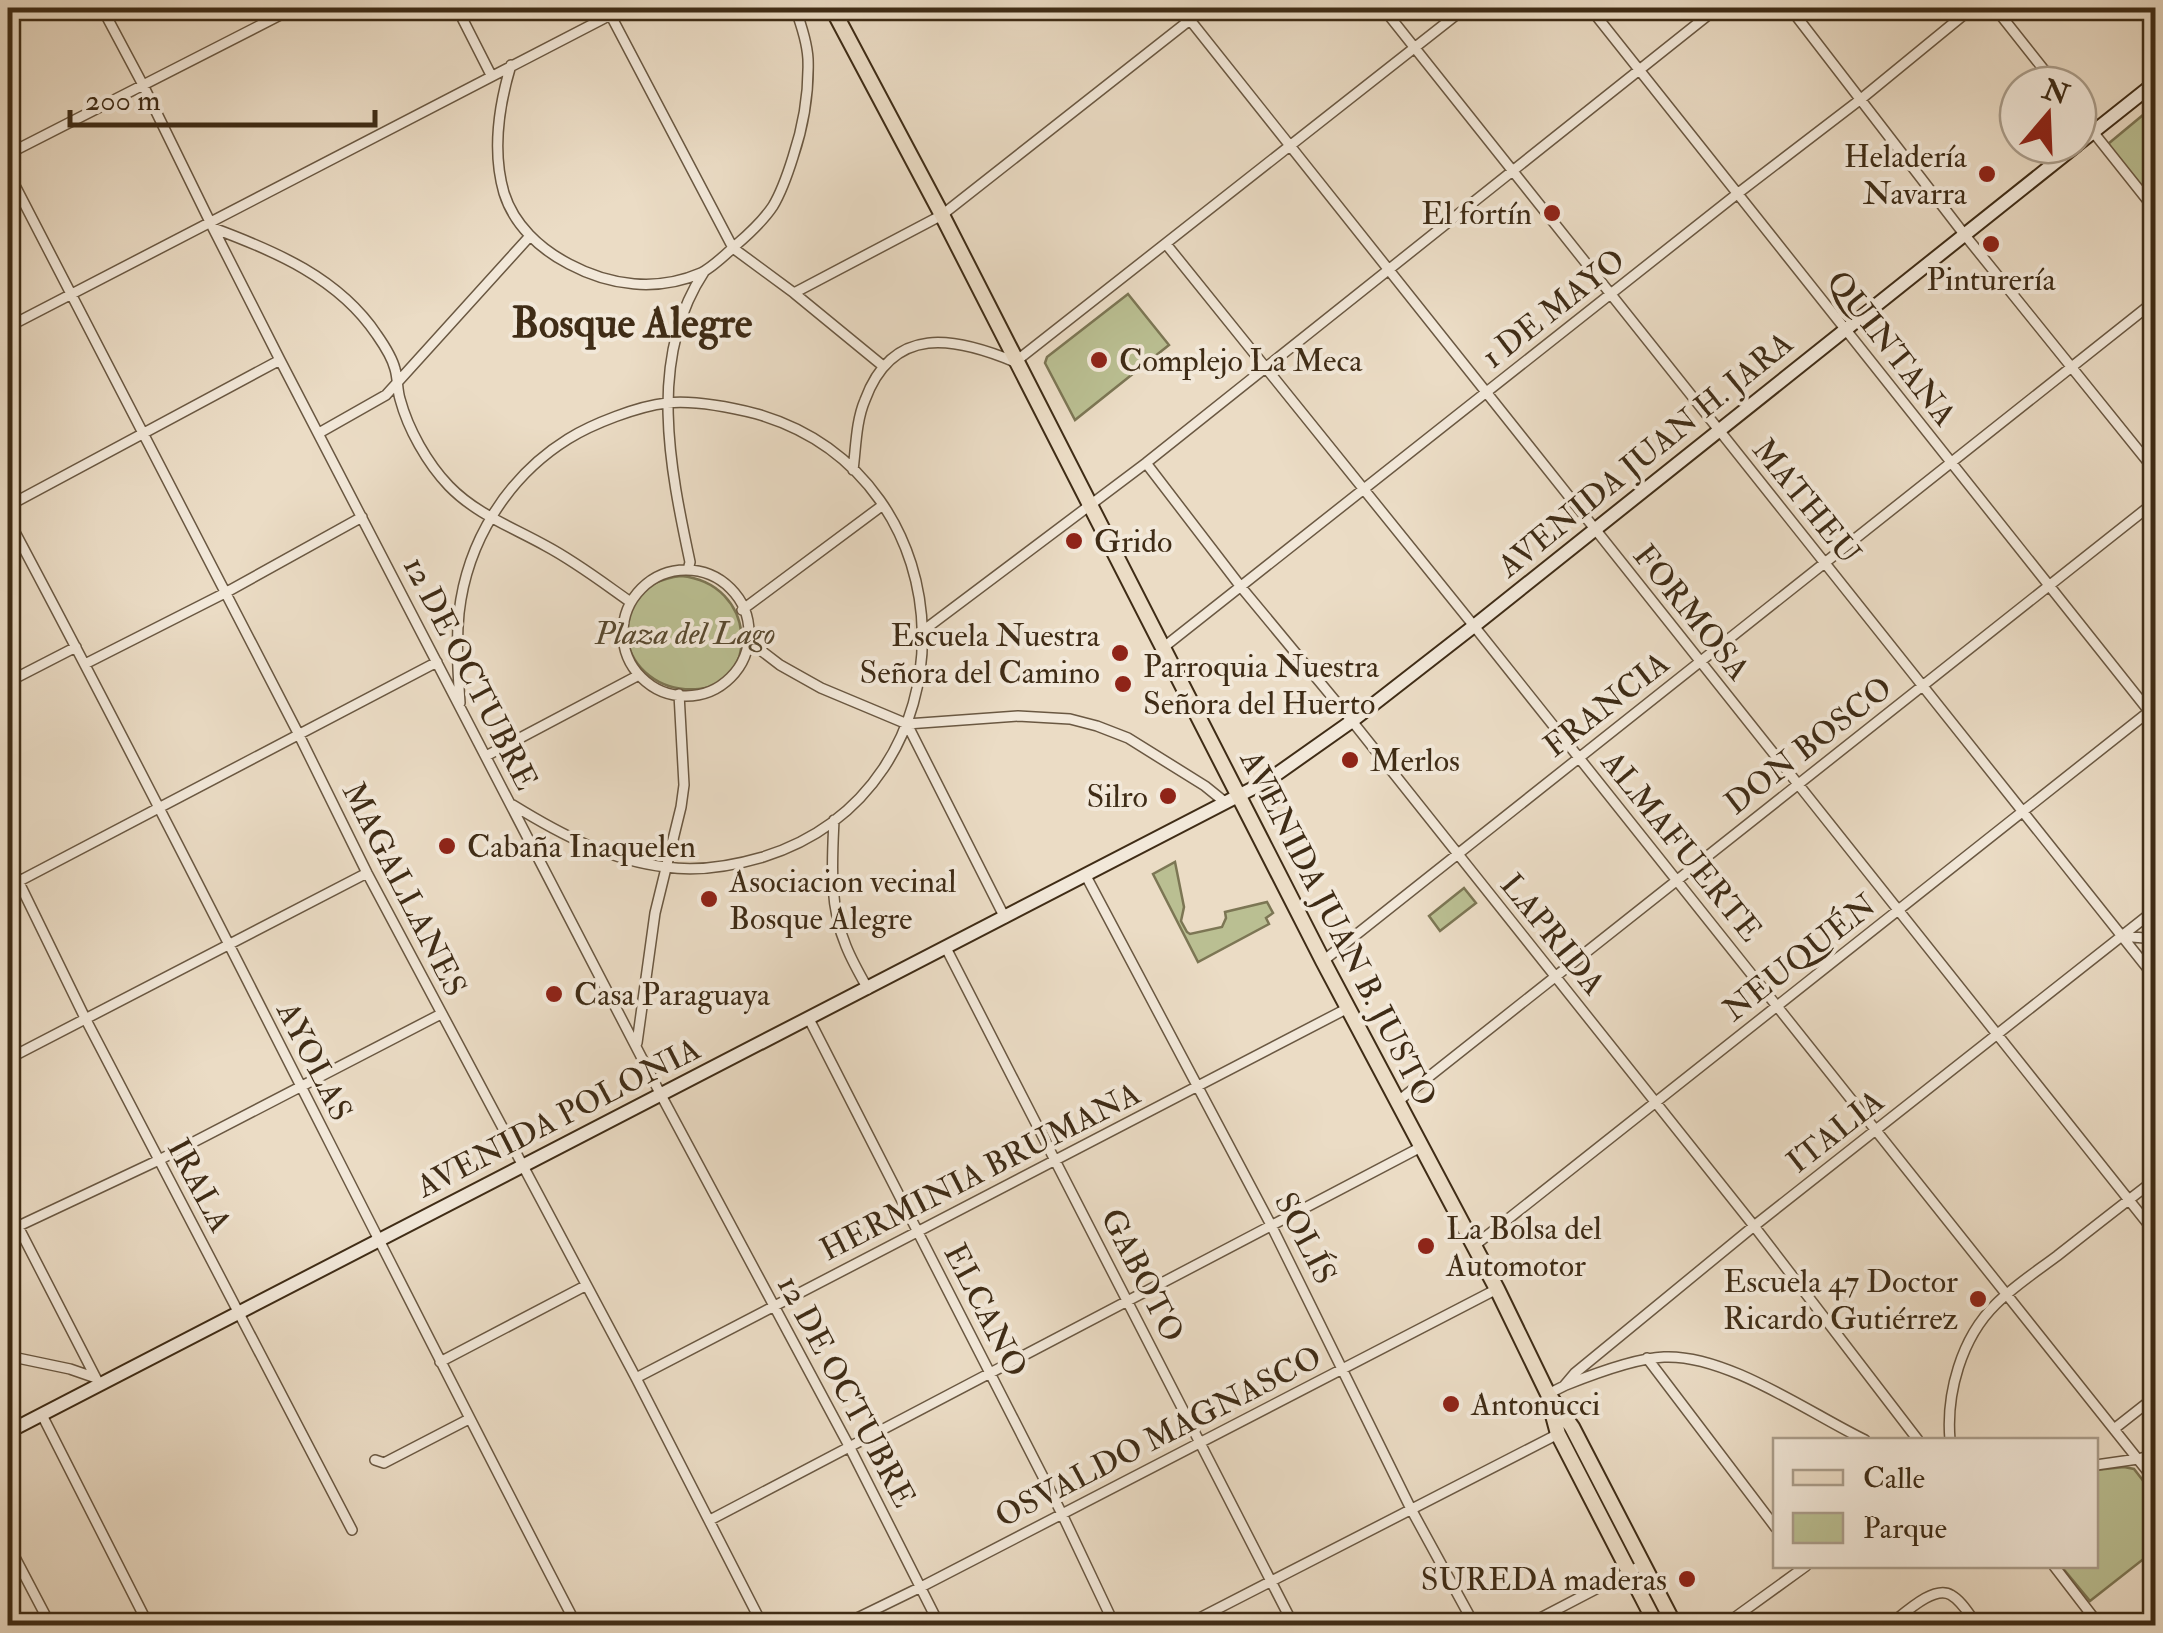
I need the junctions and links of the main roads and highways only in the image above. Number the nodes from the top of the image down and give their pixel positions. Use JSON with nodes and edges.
{"nodes":[{"id":1,"x":832,"y":8,"type":"edge"},
{"id":2,"x":2156,"y":82,"type":"edge"},
{"id":3,"x":2098,"y":128,"type":"edge"},
{"id":4,"x":2051,"y":165,"type":"edge"},
{"id":5,"x":1233,"y":799,"type":"junction"},
{"id":6,"x":1548,"y":1394,"type":"junction"},
{"id":7,"x":8,"y":1432,"type":"edge"},
{"id":8,"x":1636,"y":1568,"type":"junction"},
{"id":9,"x":1657,"y":1626,"type":"edge"},
{"id":10,"x":1675,"y":1626,"type":"edge"}],
"edges":[{"from":1,"to":5,"type":"main road","name":"AVENIDA JUAN B. JUSTO"},
{"from":2,"to":3,"type":"main road","name":"AVENIDA JUAN H. JARA"},
{"from":4,"to":5,"type":"main road","name":"AVENIDA JUAN H. JARA"},
{"from":5,"to":6,"type":"main road","name":"AVENIDA JUAN B. JUSTO"},
{"from":5,"to":7,"type":"main road","name":"AVENIDA POLONIA"},
{"from":6,"to":8,"type":"main road","name":"AVENIDA JUAN B. JUSTO"},
{"from":6,"to":8,"type":"main road","name":"AVENIDA JUAN B. JUSTO"},
{"from":8,"to":9,"type":"main road","name":"AVENIDA JUAN B. JUSTO"},
{"from":8,"to":10,"type":"main road","name":"AVENIDA JUAN B. JUSTO"}]}
